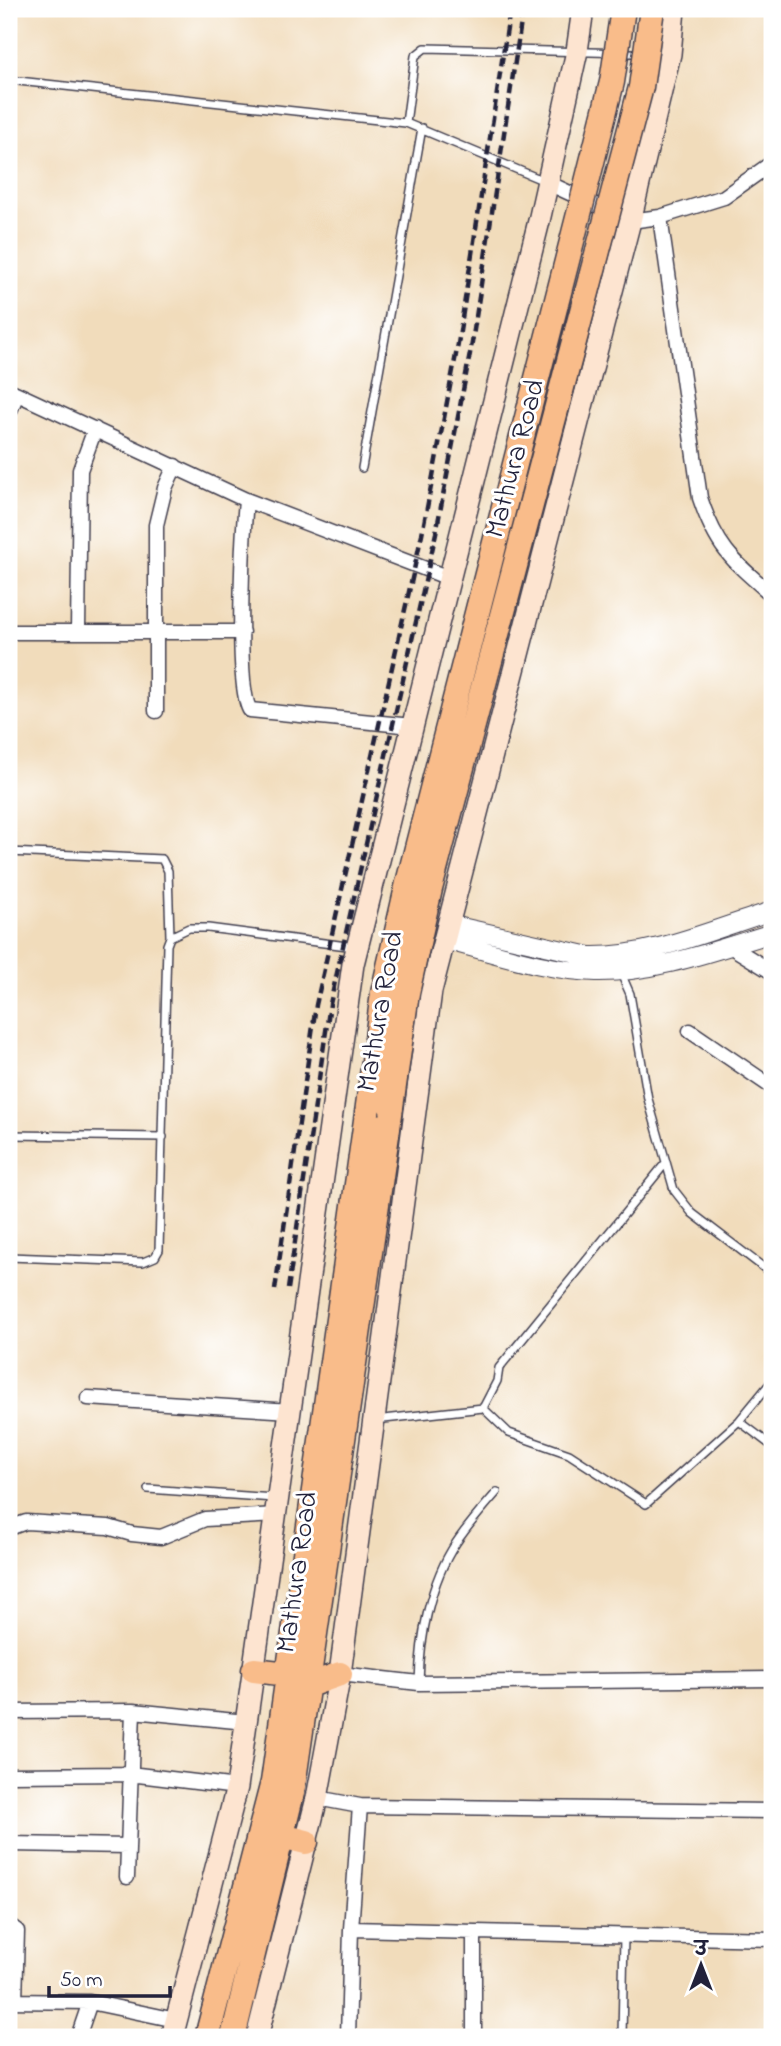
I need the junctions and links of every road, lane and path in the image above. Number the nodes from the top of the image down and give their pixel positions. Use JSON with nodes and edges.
{"nodes":[{"id":1,"x":583,"y":9,"type":"edge"},
{"id":2,"x":623,"y":9,"type":"edge"},
{"id":3,"x":652,"y":9,"type":"edge"},
{"id":4,"x":674,"y":9,"type":"edge"},
{"id":5,"x":577,"y":51,"type":"junction"},
{"id":6,"x":670,"y":54,"type":"junction"},
{"id":7,"x":9,"y":80,"type":"edge"},
{"id":8,"x":406,"y":123,"type":"junction"},
{"id":9,"x":422,"y":128,"type":"junction"},
{"id":10,"x":772,"y":163,"type":"edge"},
{"id":11,"x":548,"y":183,"type":"junction"},
{"id":12,"x":660,"y":217,"type":"junction"},
{"id":13,"x":631,"y":221,"type":"junction"},
{"id":14,"x":13,"y":392,"type":"edge"},
{"id":15,"x":9,"y":413,"type":"edge"},
{"id":16,"x":95,"y":429,"type":"junction"},
{"id":17,"x":175,"y":466,"type":"junction"},
{"id":18,"x":362,"y":468,"type":"dead end"},
{"id":19,"x":246,"y":500,"type":"junction"},
{"id":20,"x":449,"y":578,"type":"junction"},
{"id":21,"x":772,"y":595,"type":"edge"},
{"id":22,"x":78,"y":631,"type":"junction"},
{"id":23,"x":158,"y":631,"type":"junction"},
{"id":24,"x":9,"y":632,"type":"edge"},
{"id":25,"x":242,"y":632,"type":"junction"},
{"id":26,"x":156,"y":711,"type":"dead end"},
{"id":27,"x":412,"y":726,"type":"junction"},
{"id":28,"x":9,"y":852,"type":"edge"},
{"id":29,"x":772,"y":911,"type":"edge"},
{"id":30,"x":446,"y":932,"type":"junction"},
{"id":31,"x":772,"y":933,"type":"edge"},
{"id":32,"x":170,"y":937,"type":"junction"},
{"id":33,"x":730,"y":946,"type":"junction"},
{"id":34,"x":357,"y":947,"type":"junction"},
{"id":35,"x":617,"y":963,"type":"junction"},
{"id":36,"x":772,"y":972,"type":"edge"},
{"id":37,"x":690,"y":1031,"type":"dead end"},
{"id":38,"x":772,"y":1087,"type":"edge"},
{"id":39,"x":9,"y":1135,"type":"edge"},
{"id":40,"x":163,"y":1137,"type":"junction"},
{"id":41,"x":664,"y":1165,"type":"junction"},
{"id":42,"x":9,"y":1257,"type":"edge"},
{"id":43,"x":772,"y":1274,"type":"edge"},
{"id":44,"x":772,"y":1381,"type":"edge"},
{"id":45,"x":88,"y":1398,"type":"dead end"},
{"id":46,"x":483,"y":1408,"type":"junction"},
{"id":47,"x":290,"y":1411,"type":"junction"},
{"id":48,"x":373,"y":1420,"type":"junction"},
{"id":49,"x":739,"y":1421,"type":"junction"},
{"id":50,"x":772,"y":1446,"type":"edge"},
{"id":51,"x":148,"y":1489,"type":"dead end"},
{"id":52,"x":496,"y":1492,"type":"dead end"},
{"id":53,"x":277,"y":1506,"type":"junction"},
{"id":54,"x":9,"y":1528,"type":"edge"},
{"id":55,"x":254,"y":1670,"type":"junction"},
{"id":56,"x":340,"y":1674,"type":"junction"},
{"id":57,"x":772,"y":1679,"type":"edge"},
{"id":58,"x":299,"y":1680,"type":"junction"},
{"id":59,"x":419,"y":1684,"type":"junction"},
{"id":60,"x":133,"y":1711,"type":"junction"},
{"id":61,"x":9,"y":1712,"type":"edge"},
{"id":62,"x":246,"y":1722,"type":"junction"},
{"id":63,"x":130,"y":1774,"type":"junction"},
{"id":64,"x":9,"y":1775,"type":"edge"},
{"id":65,"x":237,"y":1787,"type":"junction"},
{"id":66,"x":317,"y":1798,"type":"junction"},
{"id":67,"x":360,"y":1806,"type":"junction"},
{"id":68,"x":772,"y":1811,"type":"edge"},
{"id":69,"x":294,"y":1839,"type":"junction"},
{"id":70,"x":9,"y":1844,"type":"edge"},
{"id":71,"x":128,"y":1846,"type":"junction"},
{"id":72,"x":127,"y":1877,"type":"dead end"},
{"id":73,"x":9,"y":1925,"type":"edge"},
{"id":74,"x":351,"y":1929,"type":"junction"},
{"id":75,"x":474,"y":1932,"type":"junction"},
{"id":76,"x":624,"y":1936,"type":"junction"},
{"id":77,"x":772,"y":1939,"type":"edge"},
{"id":78,"x":12,"y":2001,"type":"edge"},
{"id":79,"x":90,"y":2002,"type":"junction"},
{"id":80,"x":174,"y":2029,"type":"edge"},
{"id":81,"x":78,"y":2037,"type":"edge"},
{"id":82,"x":207,"y":2037,"type":"edge"},
{"id":83,"x":233,"y":2037,"type":"edge"},
{"id":84,"x":257,"y":2037,"type":"edge"},
{"id":85,"x":348,"y":2037,"type":"edge"},
{"id":86,"x":474,"y":2037,"type":"edge"},
{"id":87,"x":622,"y":2037,"type":"edge"}],
"edges":[{"from":1,"to":5,"type":"main road"},
{"from":2,"to":58,"type":"highway","name":"Mathura Road","bridge":true},
{"from":3,"to":58,"type":"highway","name":"Mathura Road","bridge":true},
{"from":4,"to":6,"type":"main road"},
{"from":5,"to":6,"type":"lane"},
{"from":5,"to":8,"type":"lane"},
{"from":5,"to":11,"type":"main road"},
{"from":6,"to":13,"type":"main road"},
{"from":7,"to":8,"type":"lane"},
{"from":8,"to":9,"type":"lane"},
{"from":9,"to":11,"type":"lane"},
{"from":9,"to":18,"type":"lane"},
{"from":10,"to":12,"type":"street"},
{"from":11,"to":13,"type":"street"},
{"from":11,"to":20,"type":"main road"},
{"from":12,"to":13,"type":"street"},
{"from":12,"to":21,"type":"street"},
{"from":13,"to":30,"type":"main road"},
{"from":14,"to":15,"type":"street"},
{"from":14,"to":16,"type":"street"},
{"from":16,"to":17,"type":"street"},
{"from":16,"to":22,"type":"street"},
{"from":17,"to":19,"type":"street"},
{"from":17,"to":23,"type":"street"},
{"from":19,"to":20,"type":"street"},
{"from":19,"to":25,"type":"street"},
{"from":20,"to":27,"type":"main road"},
{"from":22,"to":23,"type":"street"},
{"from":22,"to":24,"type":"street"},
{"from":23,"to":25,"type":"street"},
{"from":23,"to":26,"type":"street"},
{"from":25,"to":27,"type":"street"},
{"from":27,"to":34,"type":"main road"},
{"from":28,"to":32,"type":"lane"},
{"from":29,"to":35,"type":"street"},
{"from":30,"to":35,"type":"street"},
{"from":30,"to":48,"type":"main road"},
{"from":31,"to":33,"type":"street"},
{"from":32,"to":34,"type":"lane"},
{"from":32,"to":40,"type":"lane"},
{"from":33,"to":35,"type":"street"},
{"from":33,"to":36,"type":"street"},
{"from":34,"to":47,"type":"main road"},
{"from":35,"to":41,"type":"lane"},
{"from":37,"to":38,"type":"street"},
{"from":39,"to":40,"type":"lane"},
{"from":40,"to":42,"type":"lane"},
{"from":41,"to":43,"type":"lane"},
{"from":41,"to":46,"type":"lane"},
{"from":44,"to":49,"type":"lane"},
{"from":45,"to":47,"type":"street"},
{"from":46,"to":48,"type":"lane"},
{"from":46,"to":49,"type":"lane"},
{"from":47,"to":53,"type":"main road"},
{"from":48,"to":56,"type":"main road"},
{"from":49,"to":50,"type":"lane"},
{"from":51,"to":53,"type":"lane"},
{"from":52,"to":59,"type":"lane"},
{"from":53,"to":54,"type":"street"},
{"from":53,"to":55,"type":"main road"},
{"from":55,"to":58,"type":"highway"},
{"from":55,"to":62,"type":"main road"},
{"from":56,"to":58,"type":"highway"},
{"from":56,"to":59,"type":"street"},
{"from":56,"to":66,"type":"main road"},
{"from":57,"to":59,"type":"street"},
{"from":58,"to":69,"type":"highway","name":"Mathura Road"},
{"from":58,"to":82,"type":"highway","name":"Mathura Road"},
{"from":60,"to":61,"type":"street"},
{"from":60,"to":62,"type":"street"},
{"from":60,"to":63,"type":"street"},
{"from":62,"to":65,"type":"main road"},
{"from":63,"to":64,"type":"street"},
{"from":63,"to":65,"type":"street"},
{"from":63,"to":71,"type":"street"},
{"from":65,"to":80,"type":"main road"},
{"from":66,"to":67,"type":"street"},
{"from":66,"to":69,"type":"main road"},
{"from":67,"to":68,"type":"street"},
{"from":67,"to":74,"type":"street"},
{"from":69,"to":83,"type":"highway","name":"Mathura Road"},
{"from":69,"to":84,"type":"main road"},
{"from":70,"to":71,"type":"street"},
{"from":71,"to":72,"type":"street"},
{"from":73,"to":78,"type":"street"},
{"from":74,"to":75,"type":"street"},
{"from":74,"to":85,"type":"street"},
{"from":75,"to":76,"type":"street"},
{"from":75,"to":86,"type":"street"},
{"from":76,"to":77,"type":"street"},
{"from":76,"to":87,"type":"lane"},
{"from":78,"to":79,"type":"street"},
{"from":79,"to":80,"type":"street"},
{"from":79,"to":81,"type":"street"}]}
